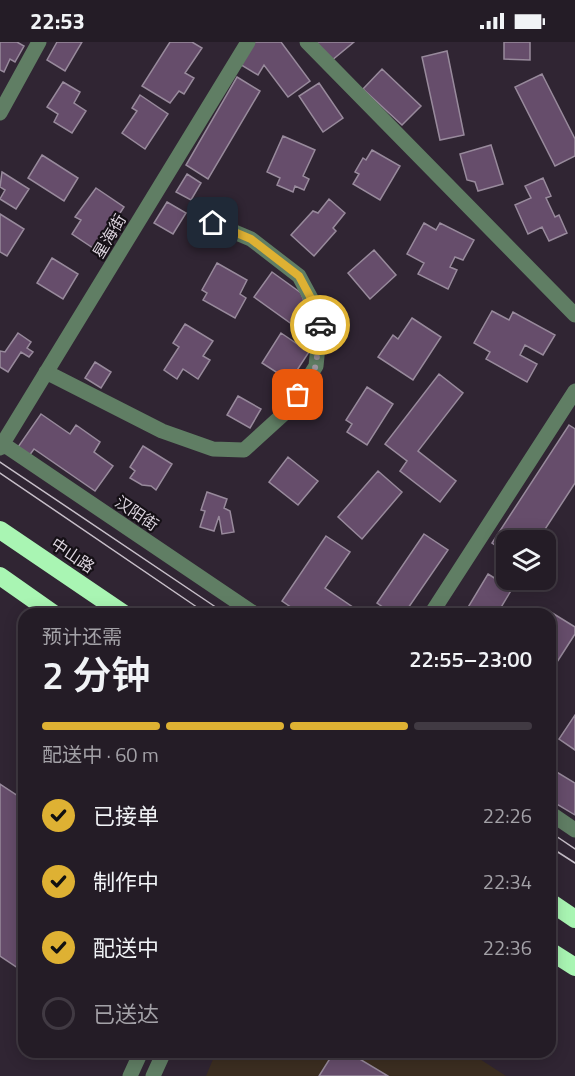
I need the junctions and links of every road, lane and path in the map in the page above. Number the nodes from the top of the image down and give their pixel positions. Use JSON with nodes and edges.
{"nodes":[{"id":1,"x":39,"y":42,"type":"edge"},
{"id":2,"x":248,"y":42,"type":"edge"},
{"id":3,"x":307,"y":42,"type":"edge"},
{"id":4,"x":0,"y":113,"type":"edge"},
{"id":5,"x":213,"y":223,"type":"dead end"},
{"id":6,"x":575,"y":315,"type":"edge"},
{"id":7,"x":46,"y":372,"type":"junction"},
{"id":8,"x":573,"y":398,"type":"edge"},
{"id":9,"x":1,"y":445,"type":"edge"},
{"id":10,"x":0,"y":530,"type":"edge"},
{"id":11,"x":0,"y":576,"type":"edge"},
{"id":12,"x":45,"y":608,"type":"edge"},
{"id":13,"x":115,"y":608,"type":"edge"},
{"id":14,"x":246,"y":608,"type":"edge"},
{"id":15,"x":435,"y":608,"type":"edge"},
{"id":16,"x":556,"y":817,"type":"edge"},
{"id":17,"x":575,"y":830,"type":"edge"},
{"id":18,"x":556,"y":906,"type":"edge"},
{"id":19,"x":575,"y":919,"type":"edge"},
{"id":20,"x":556,"y":955,"type":"edge"},
{"id":21,"x":575,"y":967,"type":"edge"},
{"id":22,"x":138,"y":1058,"type":"edge"},
{"id":23,"x":161,"y":1058,"type":"edge"},
{"id":24,"x":130,"y":1076,"type":"edge"},
{"id":25,"x":153,"y":1076,"type":"edge"}],
"edges":[{"from":1,"to":4,"type":"street"},
{"from":2,"to":7,"type":"street","name":"星海街"},
{"from":3,"to":6,"type":"street"},
{"from":5,"to":7,"type":"street"},
{"from":7,"to":9,"type":"street","name":"星海街"},
{"from":8,"to":15,"type":"street"},
{"from":9,"to":14,"type":"street","name":"汉阳街"},
{"from":10,"to":13,"type":"highway","name":"中山路"},
{"from":11,"to":12,"type":"highway"},
{"from":16,"to":17,"type":"street"},
{"from":18,"to":19,"type":"highway"},
{"from":20,"to":21,"type":"highway"},
{"from":22,"to":24,"type":"street"},
{"from":23,"to":25,"type":"street"}]}
